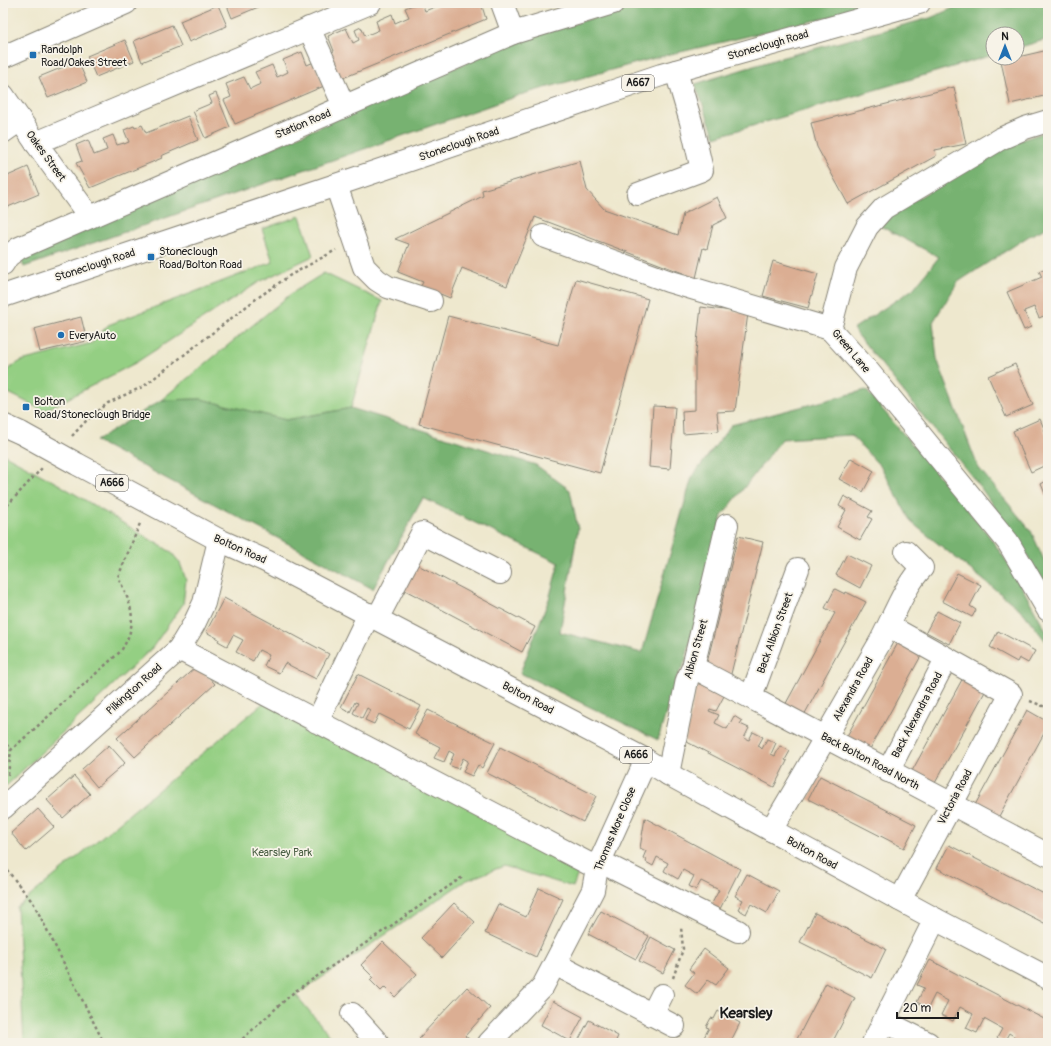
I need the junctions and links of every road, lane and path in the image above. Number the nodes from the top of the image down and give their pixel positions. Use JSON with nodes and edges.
{"nodes":[{"id":1,"x":126,"y":3,"type":"edge"},
{"id":2,"x":370,"y":3,"type":"edge"},
{"id":3,"x":502,"y":3,"type":"edge"},
{"id":4,"x":613,"y":3,"type":"edge"},
{"id":5,"x":919,"y":3,"type":"edge"},
{"id":6,"x":309,"y":28,"type":"junction"},
{"id":7,"x":513,"y":32,"type":"junction"},
{"id":8,"x":3,"y":57,"type":"edge"},
{"id":9,"x":676,"y":71,"type":"junction"},
{"id":10,"x":3,"y":95,"type":"edge"},
{"id":11,"x":344,"y":106,"type":"junction"},
{"id":12,"x":1048,"y":121,"type":"edge"},
{"id":13,"x":12,"y":126,"type":"edge"},
{"id":14,"x":36,"y":143,"type":"junction"},
{"id":15,"x":336,"y":185,"type":"junction"},
{"id":16,"x":638,"y":194,"type":"dead end"},
{"id":17,"x":89,"y":216,"type":"junction"},
{"id":18,"x":543,"y":236,"type":"dead end"},
{"id":19,"x":354,"y":240,"type":"junction"},
{"id":20,"x":3,"y":264,"type":"edge"},
{"id":21,"x":4,"y":291,"type":"edge"},
{"id":22,"x":431,"y":301,"type":"dead end"},
{"id":23,"x":830,"y":329,"type":"junction"},
{"id":24,"x":144,"y":386,"type":"dead end"},
{"id":25,"x":12,"y":429,"type":"edge"},
{"id":26,"x":148,"y":502,"type":"junction"},
{"id":27,"x":727,"y":525,"type":"dead end"},
{"id":28,"x":219,"y":540,"type":"junction"},
{"id":29,"x":906,"y":552,"type":"dead end"},
{"id":30,"x":798,"y":569,"type":"dead end"},
{"id":31,"x":500,"y":572,"type":"dead end"},
{"id":32,"x":1048,"y":610,"type":"edge"},
{"id":33,"x":373,"y":617,"type":"junction"},
{"id":34,"x":889,"y":626,"type":"junction"},
{"id":35,"x":179,"y":649,"type":"junction"},
{"id":36,"x":946,"y":659,"type":"junction"},
{"id":37,"x":693,"y":667,"type":"junction"},
{"id":38,"x":751,"y":697,"type":"junction"},
{"id":39,"x":317,"y":722,"type":"junction"},
{"id":40,"x":826,"y":737,"type":"junction"},
{"id":41,"x":3,"y":740,"type":"edge"},
{"id":42,"x":646,"y":760,"type":"junction"},
{"id":43,"x":888,"y":771,"type":"junction"},
{"id":44,"x":668,"y":774,"type":"junction"},
{"id":45,"x":952,"y":804,"type":"junction"},
{"id":46,"x":3,"y":808,"type":"edge"},
{"id":47,"x":771,"y":830,"type":"junction"},
{"id":48,"x":1048,"y":854,"type":"edge"},
{"id":49,"x":598,"y":864,"type":"junction"},
{"id":50,"x":3,"y":865,"type":"edge"},
{"id":51,"x":464,"y":876,"type":"dead end"},
{"id":52,"x":900,"y":900,"type":"junction"},
{"id":53,"x":680,"y":902,"type":"junction"},
{"id":54,"x":935,"y":919,"type":"junction"},
{"id":55,"x":738,"y":931,"type":"dead end"},
{"id":56,"x":555,"y":964,"type":"junction"},
{"id":57,"x":1048,"y":978,"type":"edge"},
{"id":58,"x":662,"y":995,"type":"joint"},
{"id":59,"x":352,"y":1014,"type":"dead end"},
{"id":60,"x":652,"y":1015,"type":"junction"},
{"id":61,"x":884,"y":1021,"type":"junction"},
{"id":62,"x":674,"y":1026,"type":"dead end"},
{"id":63,"x":104,"y":1043,"type":"edge"},
{"id":64,"x":238,"y":1043,"type":"edge"},
{"id":65,"x":378,"y":1043,"type":"edge"},
{"id":66,"x":489,"y":1043,"type":"edge"},
{"id":67,"x":873,"y":1043,"type":"edge"},
{"id":68,"x":928,"y":1043,"type":"edge"}],
"edges":[{"from":1,"to":8,"type":"street"},
{"from":2,"to":6,"type":"street"},
{"from":3,"to":7,"type":"street"},
{"from":4,"to":7,"type":"street","name":"Station Road"},
{"from":5,"to":9,"type":"street","name":"Stoneclough Road","number":"A667"},
{"from":6,"to":11,"type":"street"},
{"from":6,"to":14,"type":"street"},
{"from":7,"to":11,"type":"street","name":"Station Road"},
{"from":9,"to":15,"type":"street","name":"Stoneclough Road","number":"A667"},
{"from":9,"to":16,"type":"street"},
{"from":10,"to":13,"type":"street","name":"Oakes Street"},
{"from":11,"to":17,"type":"street","name":"Station Road"},
{"from":12,"to":23,"type":"street","name":"Green Lane"},
{"from":13,"to":14,"type":"street","name":"Oakes Street"},
{"from":14,"to":17,"type":"street","name":"Oakes Street"},
{"from":15,"to":19,"type":"street"},
{"from":15,"to":21,"type":"street","name":"Stoneclough Road","number":"A667"},
{"from":17,"to":20,"type":"street","name":"Station Road"},
{"from":18,"to":23,"type":"street"},
{"from":19,"to":22,"type":"street"},
{"from":19,"to":24,"type":"path"},
{"from":23,"to":32,"type":"street","name":"Green Lane"},
{"from":25,"to":26,"type":"street","name":"Bolton Road","number":"A666","bridge":true},
{"from":26,"to":28,"type":"street","name":"Bolton Road","number":"A666"},
{"from":26,"to":41,"type":"path"},
{"from":27,"to":37,"type":"street","name":"Albion Street"},
{"from":28,"to":33,"type":"street","name":"Bolton Road","number":"A666"},
{"from":28,"to":35,"type":"street","name":"Pilkington Road"},
{"from":29,"to":34,"type":"street","name":"Alexandra Road"},
{"from":30,"to":38,"type":"street","name":"Back Albion Street"},
{"from":31,"to":33,"type":"street"},
{"from":33,"to":39,"type":"street"},
{"from":33,"to":42,"type":"street","name":"Bolton Road","number":"A666"},
{"from":34,"to":36,"type":"street"},
{"from":34,"to":40,"type":"street","name":"Alexandra Road"},
{"from":35,"to":39,"type":"street"},
{"from":35,"to":46,"type":"street","name":"Pilkington Road"},
{"from":36,"to":43,"type":"street","name":"Back Alexandra Road"},
{"from":36,"to":45,"type":"street","name":"Victoria Road"},
{"from":37,"to":38,"type":"street","name":"Back Bolton Road North"},
{"from":37,"to":44,"type":"street","name":"Albion Street"},
{"from":38,"to":40,"type":"street","name":"Back Bolton Road North"},
{"from":39,"to":49,"type":"street"},
{"from":40,"to":43,"type":"street","name":"Back Bolton Road North"},
{"from":40,"to":47,"type":"street","name":"Alexandra Road"},
{"from":42,"to":44,"type":"street","name":"Bolton Road","number":"A666"},
{"from":42,"to":49,"type":"street","name":"Thomas More Close"},
{"from":43,"to":45,"type":"street","name":"Back Bolton Road North"},
{"from":44,"to":47,"type":"street","name":"Bolton Road","number":"A666"},
{"from":45,"to":48,"type":"street","name":"Back Bolton Road North"},
{"from":45,"to":52,"type":"street","name":"Victoria Road"},
{"from":47,"to":52,"type":"street","name":"Bolton Road","number":"A666"},
{"from":49,"to":53,"type":"street"},
{"from":49,"to":56,"type":"street","name":"Thomas More Close"},
{"from":50,"to":63,"type":"path"},
{"from":51,"to":64,"type":"path"},
{"from":52,"to":54,"type":"street","name":"Bolton Road","number":"A666"},
{"from":53,"to":55,"type":"street"},
{"from":53,"to":58,"type":"path"},
{"from":54,"to":57,"type":"street","name":"Bolton Road","number":"A666"},
{"from":54,"to":61,"type":"street"},
{"from":56,"to":60,"type":"street"},
{"from":56,"to":66,"type":"street","name":"Thomas More Close"},
{"from":58,"to":60,"type":"street"},
{"from":59,"to":65,"type":"street"},
{"from":60,"to":62,"type":"street"},
{"from":61,"to":67,"type":"street"},
{"from":61,"to":68,"type":"street"}]}
